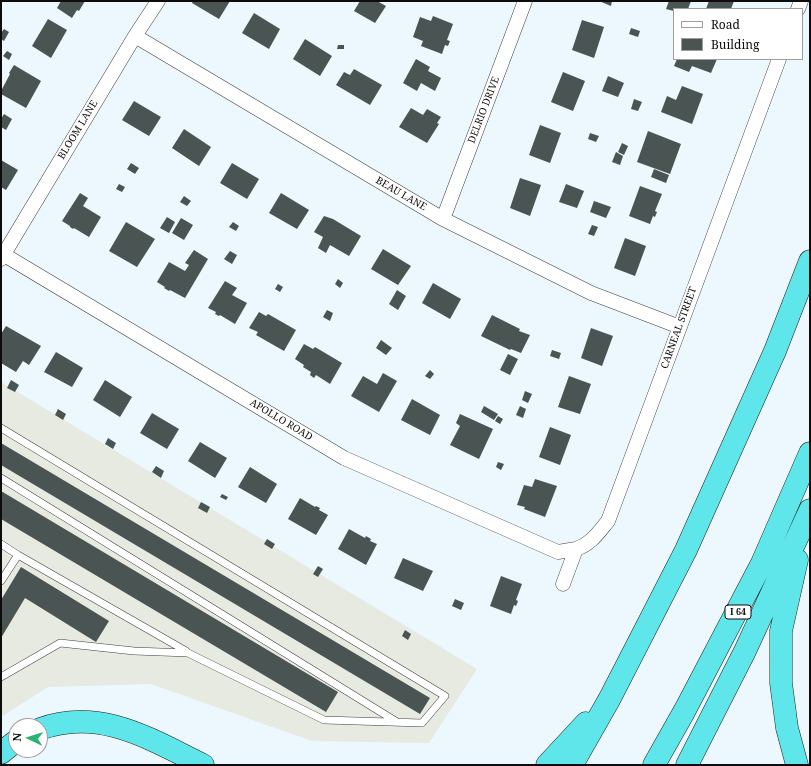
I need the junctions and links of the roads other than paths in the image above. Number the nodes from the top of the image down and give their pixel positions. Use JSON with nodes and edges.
{"nodes":[{"id":1,"x":158,"y":1,"type":"edge"},
{"id":2,"x":525,"y":1,"type":"edge"},
{"id":3,"x":135,"y":36,"type":"junction"},
{"id":4,"x":779,"y":60,"type":"edge"},
{"id":5,"x":444,"y":219,"type":"junction"},
{"id":6,"x":2,"y":256,"type":"edge"},
{"id":7,"x":810,"y":261,"type":"edge"},
{"id":8,"x":680,"y":327,"type":"junction"},
{"id":9,"x":1,"y":428,"type":"edge"},
{"id":10,"x":810,"y":453,"type":"edge"},
{"id":11,"x":1,"y":478,"type":"edge"},
{"id":12,"x":810,"y":510,"type":"edge"},
{"id":13,"x":810,"y":517,"type":"edge"},
{"id":14,"x":1,"y":544,"type":"edge"},
{"id":15,"x":576,"y":549,"type":"junction"},
{"id":16,"x":18,"y":555,"type":"junction"},
{"id":17,"x":1,"y":581,"type":"edge"},
{"id":18,"x":563,"y":584,"type":"dead end"},
{"id":19,"x":188,"y":652,"type":"junction"},
{"id":20,"x":1,"y":676,"type":"edge"},
{"id":21,"x":610,"y":698,"type":"junction"},
{"id":22,"x":397,"y":722,"type":"junction"},
{"id":23,"x":48,"y":727,"type":"edge"},
{"id":24,"x":203,"y":765,"type":"edge"},
{"id":25,"x":547,"y":765,"type":"edge"},
{"id":26,"x":572,"y":765,"type":"edge"},
{"id":27,"x":654,"y":765,"type":"edge"},
{"id":28,"x":687,"y":765,"type":"edge"},
{"id":29,"x":797,"y":765,"type":"edge"}],
"edges":[{"from":1,"to":3,"type":"street","name":"BLOOM LANE"},
{"from":2,"to":5,"type":"street","name":"DELRIO DRIVE"},
{"from":3,"to":5,"type":"street","name":"BEAU LANE"},
{"from":3,"to":6,"type":"street","name":"BLOOM LANE"},
{"from":4,"to":8,"type":"street","name":"CARNEAL STREET"},
{"from":5,"to":8,"type":"street","name":"BEAU LANE"},
{"from":6,"to":15,"type":"street","name":"APOLLO ROAD"},
{"from":7,"to":21,"type":"highway"},
{"from":8,"to":15,"type":"street","name":"CARNEAL STREET"},
{"from":9,"to":22,"type":"lane"},
{"from":10,"to":27,"type":"highway","number":"I 64"},
{"from":11,"to":22,"type":"lane"},
{"from":12,"to":28,"type":"highway"},
{"from":13,"to":29,"type":"highway"},
{"from":14,"to":16,"type":"lane"},
{"from":15,"to":18,"type":"street"},
{"from":16,"to":17,"type":"lane"},
{"from":16,"to":19,"type":"lane"},
{"from":19,"to":20,"type":"lane"},
{"from":19,"to":22,"type":"lane"},
{"from":21,"to":25,"type":"highway"},
{"from":21,"to":26,"type":"highway"},
{"from":23,"to":24,"type":"highway"}]}
